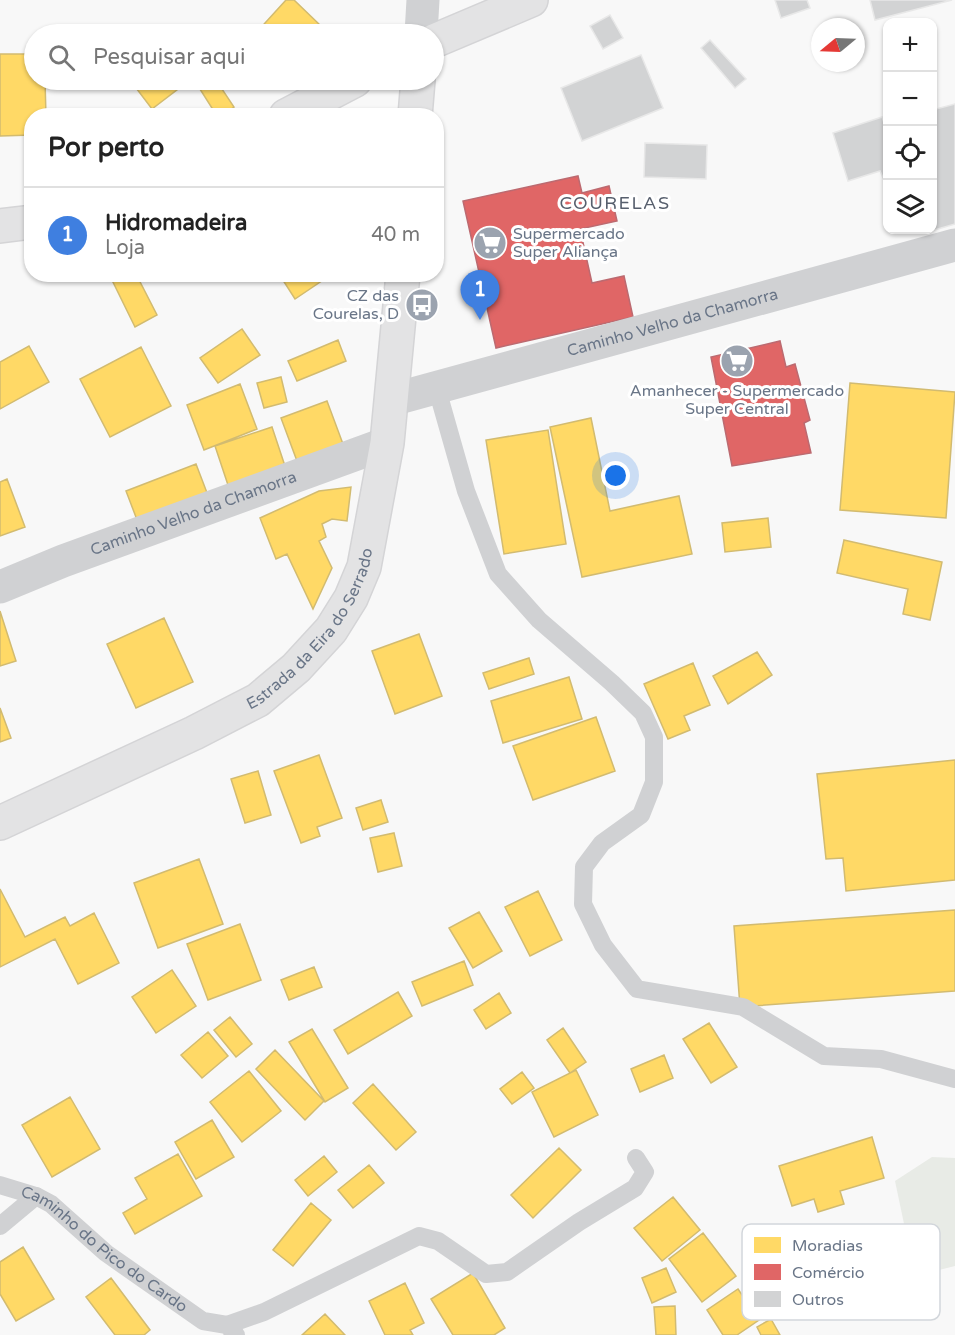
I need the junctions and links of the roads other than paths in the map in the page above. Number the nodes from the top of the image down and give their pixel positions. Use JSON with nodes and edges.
{"nodes":[{"id":1,"x":423,"y":0,"type":"edge"},
{"id":2,"x":531,"y":0,"type":"edge"},
{"id":3,"x":422,"y":24,"type":"edge"},
{"id":4,"x":444,"y":37,"type":"edge"},
{"id":5,"x":336,"y":90,"type":"edge"},
{"id":6,"x":417,"y":90,"type":"edge"},
{"id":7,"x":301,"y":108,"type":"edge"},
{"id":8,"x":416,"y":108,"type":"edge"},
{"id":9,"x":24,"y":223,"type":"edge"},
{"id":10,"x":0,"y":226,"type":"edge"},
{"id":11,"x":955,"y":245,"type":"edge"},
{"id":12,"x":402,"y":282,"type":"edge"},
{"id":13,"x":437,"y":389,"type":"junction"},
{"id":14,"x":391,"y":400,"type":"junction"},
{"id":15,"x":387,"y":443,"type":"junction"},
{"id":16,"x":0,"y":587,"type":"edge"},
{"id":17,"x":0,"y":823,"type":"edge"},
{"id":18,"x":955,"y":1079,"type":"edge"},
{"id":19,"x":636,"y":1158,"type":"dead end"},
{"id":20,"x":0,"y":1185,"type":"edge"},
{"id":21,"x":36,"y":1196,"type":"junction"},
{"id":22,"x":0,"y":1226,"type":"edge"},
{"id":23,"x":232,"y":1330,"type":"edge"}],
"edges":[{"from":1,"to":3,"type":"street"},
{"from":2,"to":4,"type":"main road"},
{"from":5,"to":7,"type":"main road"},
{"from":6,"to":8,"type":"main road"},
{"from":9,"to":10,"type":"main road"},
{"from":11,"to":13,"type":"street","name":"Caminho Velho da Chamorra"},
{"from":12,"to":14,"type":"main road","name":"Estrada da Eira do Serrado"},
{"from":13,"to":14,"type":"street","name":"Caminho Velho da Chamorra"},
{"from":13,"to":18,"type":"lane"},
{"from":14,"to":15,"type":"main road","name":"Estrada da Eira do Serrado"},
{"from":15,"to":16,"type":"street","name":"Caminho Velho da Chamorra"},
{"from":15,"to":17,"type":"main road","name":"Estrada da Eira do Serrado"},
{"from":19,"to":23,"type":"lane"},
{"from":20,"to":21,"type":"lane","name":"Caminho do Pico do Cardo"},
{"from":21,"to":22,"type":"lane"},
{"from":21,"to":23,"type":"lane","name":"Caminho do Pico do Cardo"}]}
